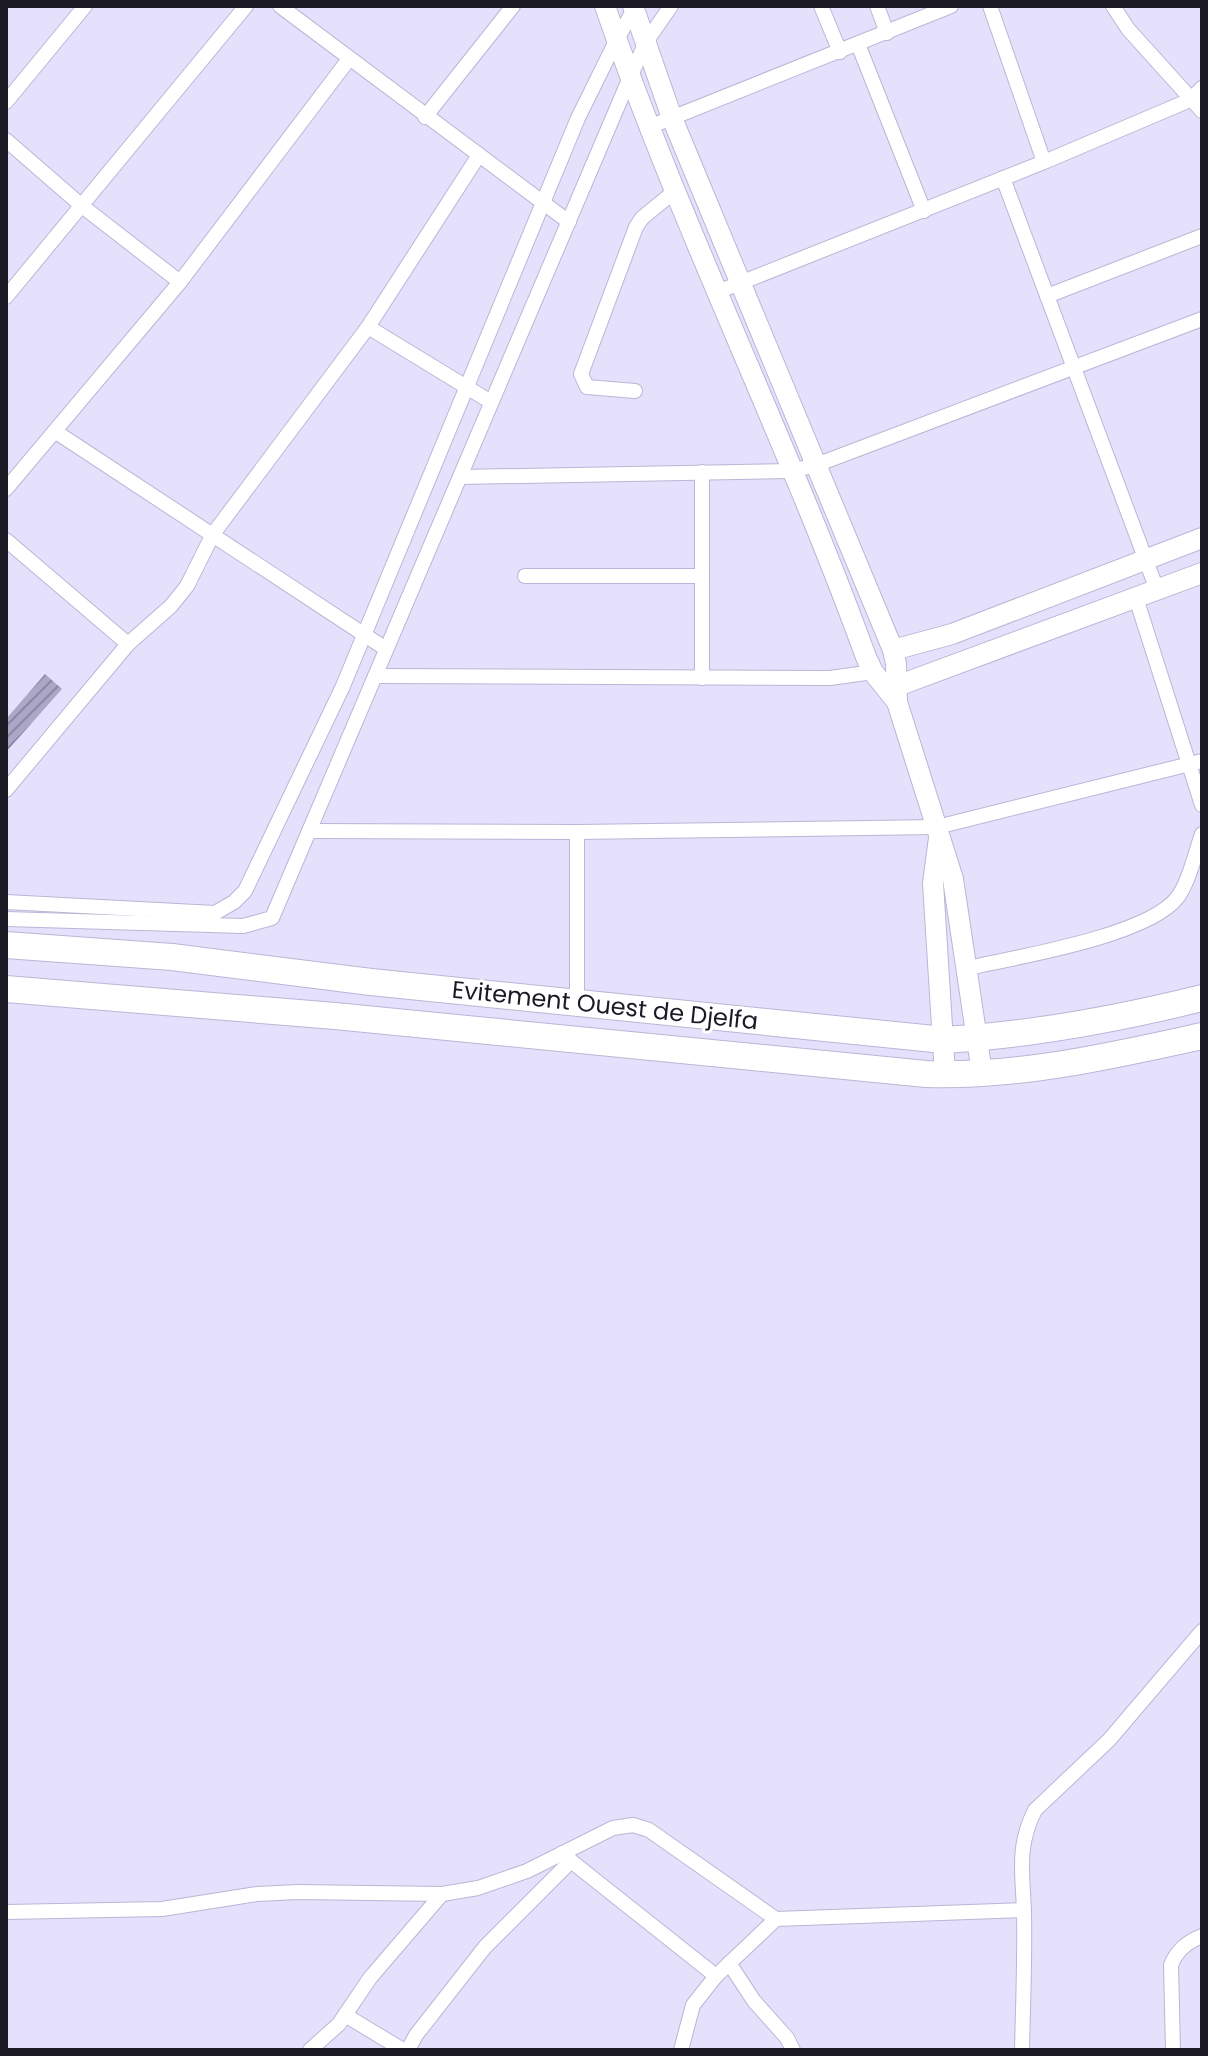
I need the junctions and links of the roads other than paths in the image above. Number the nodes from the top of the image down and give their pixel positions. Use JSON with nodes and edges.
{"nodes":[{"id":1,"x":85,"y":6,"type":"edge"},
{"id":2,"x":246,"y":6,"type":"edge"},
{"id":3,"x":280,"y":6,"type":"edge"},
{"id":4,"x":513,"y":6,"type":"edge"},
{"id":5,"x":605,"y":6,"type":"edge"},
{"id":6,"x":671,"y":6,"type":"edge"},
{"id":7,"x":821,"y":6,"type":"edge"},
{"id":8,"x":877,"y":6,"type":"edge"},
{"id":9,"x":951,"y":6,"type":"edge"},
{"id":10,"x":990,"y":6,"type":"edge"},
{"id":11,"x":1113,"y":6,"type":"edge"},
{"id":12,"x":635,"y":7,"type":"edge"},
{"id":13,"x":887,"y":33,"type":"junction"},
{"id":14,"x":617,"y":39,"type":"junction"},
{"id":15,"x":646,"y":42,"type":"junction"},
{"id":16,"x":858,"y":44,"type":"junction"},
{"id":17,"x":840,"y":52,"type":"junction"},
{"id":18,"x":349,"y":59,"type":"junction"},
{"id":19,"x":631,"y":75,"type":"junction"},
{"id":20,"x":1202,"y":88,"type":"edge"},
{"id":21,"x":1190,"y":100,"type":"junction"},
{"id":22,"x":6,"y":102,"type":"edge"},
{"id":23,"x":1202,"y":111,"type":"edge"},
{"id":24,"x":425,"y":117,"type":"junction"},
{"id":25,"x":672,"y":118,"type":"junction"},
{"id":26,"x":649,"y":127,"type":"junction"},
{"id":27,"x":6,"y":140,"type":"edge"},
{"id":28,"x":479,"y":155,"type":"junction"},
{"id":29,"x":1044,"y":162,"type":"junction"},
{"id":30,"x":1003,"y":178,"type":"junction"},
{"id":31,"x":675,"y":191,"type":"junction"},
{"id":32,"x":543,"y":202,"type":"junction"},
{"id":33,"x":82,"y":206,"type":"junction"},
{"id":34,"x":924,"y":211,"type":"junction"},
{"id":35,"x":569,"y":222,"type":"junction"},
{"id":36,"x":1202,"y":236,"type":"edge"},
{"id":37,"x":180,"y":282,"type":"junction"},
{"id":38,"x":738,"y":282,"type":"junction"},
{"id":39,"x":715,"y":293,"type":"junction"},
{"id":40,"x":1047,"y":296,"type":"junction"},
{"id":41,"x":6,"y":297,"type":"edge"},
{"id":42,"x":1202,"y":319,"type":"edge"},
{"id":43,"x":368,"y":327,"type":"junction"},
{"id":44,"x":1075,"y":367,"type":"junction"},
{"id":45,"x":467,"y":387,"type":"junction"},
{"id":46,"x":635,"y":391,"type":"dead end"},
{"id":47,"x":491,"y":402,"type":"junction"},
{"id":48,"x":56,"y":432,"type":"junction"},
{"id":49,"x":816,"y":465,"type":"junction"},
{"id":50,"x":791,"y":471,"type":"junction"},
{"id":51,"x":702,"y":472,"type":"junction"},
{"id":52,"x":460,"y":477,"type":"junction"},
{"id":53,"x":6,"y":489,"type":"edge"},
{"id":54,"x":213,"y":534,"type":"junction"},
{"id":55,"x":1202,"y":538,"type":"edge"},
{"id":56,"x":6,"y":540,"type":"edge"},
{"id":57,"x":1145,"y":560,"type":"junction"},
{"id":58,"x":1202,"y":573,"type":"edge"},
{"id":59,"x":525,"y":576,"type":"dead end"},
{"id":60,"x":702,"y":576,"type":"junction"},
{"id":61,"x":1157,"y":590,"type":"junction"},
{"id":62,"x":1136,"y":598,"type":"junction"},
{"id":63,"x":364,"y":635,"type":"junction"},
{"id":64,"x":128,"y":644,"type":"junction"},
{"id":65,"x":386,"y":649,"type":"junction"},
{"id":66,"x":893,"y":650,"type":"junction"},
{"id":67,"x":873,"y":672,"type":"junction"},
{"id":68,"x":375,"y":676,"type":"junction"},
{"id":69,"x":702,"y":678,"type":"junction"},
{"id":70,"x":897,"y":694,"type":"junction"},
{"id":71,"x":1196,"y":763,"type":"edge"},
{"id":72,"x":6,"y":790,"type":"edge"},
{"id":73,"x":1202,"y":805,"type":"edge"},
{"id":74,"x":309,"y":831,"type":"junction"},
{"id":75,"x":577,"y":832,"type":"junction"},
{"id":76,"x":938,"y":832,"type":"junction"},
{"id":77,"x":1202,"y":834,"type":"edge"},
{"id":78,"x":6,"y":902,"type":"edge"},
{"id":79,"x":6,"y":919,"type":"edge"},
{"id":80,"x":6,"y":945,"type":"edge"},
{"id":81,"x":968,"y":968,"type":"junction"},
{"id":82,"x":6,"y":989,"type":"edge"},
{"id":83,"x":1202,"y":998,"type":"edge"},
{"id":84,"x":577,"y":1002,"type":"junction"},
{"id":85,"x":1202,"y":1036,"type":"edge"},
{"id":86,"x":978,"y":1038,"type":"junction"},
{"id":87,"x":944,"y":1040,"type":"junction"},
{"id":88,"x":982,"y":1073,"type":"junction"},
{"id":89,"x":945,"y":1074,"type":"junction"},
{"id":90,"x":1202,"y":1631,"type":"edge"},
{"id":91,"x":567,"y":1857,"type":"junction"},
{"id":92,"x":442,"y":1894,"type":"junction"},
{"id":93,"x":1024,"y":1910,"type":"junction"},
{"id":94,"x":6,"y":1912,"type":"edge"},
{"id":95,"x":776,"y":1919,"type":"junction"},
{"id":96,"x":1202,"y":1936,"type":"edge"},
{"id":97,"x":729,"y":1963,"type":"junction"},
{"id":98,"x":716,"y":1976,"type":"junction"},
{"id":99,"x":345,"y":2015,"type":"junction"},
{"id":100,"x":310,"y":2050,"type":"edge"},
{"id":101,"x":406,"y":2050,"type":"edge"},
{"id":102,"x":681,"y":2050,"type":"edge"},
{"id":103,"x":793,"y":2050,"type":"edge"},
{"id":104,"x":1022,"y":2050,"type":"edge"},
{"id":105,"x":1173,"y":2050,"type":"edge"}],
"edges":[{"from":1,"to":22,"type":"street"},
{"from":2,"to":33,"type":"street"},
{"from":3,"to":18,"type":"street"},
{"from":4,"to":24,"type":"street"},
{"from":5,"to":14,"type":"street"},
{"from":6,"to":15,"type":"street"},
{"from":7,"to":17,"type":"street"},
{"from":8,"to":13,"type":"street"},
{"from":9,"to":13,"type":"street"},
{"from":10,"to":29,"type":"street"},
{"from":11,"to":21,"type":"street"},
{"from":12,"to":14,"type":"street"},
{"from":12,"to":15,"type":"street"},
{"from":13,"to":16,"type":"street"},
{"from":14,"to":19,"type":"street"},
{"from":14,"to":32,"type":"street"},
{"from":15,"to":19,"type":"street"},
{"from":15,"to":25,"type":"street"},
{"from":16,"to":17,"type":"street"},
{"from":16,"to":34,"type":"street"},
{"from":17,"to":25,"type":"street"},
{"from":18,"to":24,"type":"street"},
{"from":18,"to":37,"type":"street"},
{"from":19,"to":26,"type":"street"},
{"from":19,"to":35,"type":"street"},
{"from":20,"to":21,"type":"street"},
{"from":21,"to":23,"type":"street"},
{"from":21,"to":29,"type":"street"},
{"from":24,"to":28,"type":"street"},
{"from":25,"to":26,"type":"street"},
{"from":25,"to":38,"type":"street"},
{"from":26,"to":31,"type":"street"},
{"from":27,"to":33,"type":"street"},
{"from":28,"to":32,"type":"street"},
{"from":28,"to":43,"type":"street"},
{"from":29,"to":30,"type":"street"},
{"from":30,"to":34,"type":"street"},
{"from":30,"to":40,"type":"street"},
{"from":31,"to":39,"type":"street"},
{"from":31,"to":46,"type":"street"},
{"from":32,"to":35,"type":"street"},
{"from":32,"to":45,"type":"street"},
{"from":33,"to":37,"type":"street"},
{"from":33,"to":41,"type":"street"},
{"from":34,"to":38,"type":"street"},
{"from":35,"to":47,"type":"street"},
{"from":36,"to":40,"type":"street"},
{"from":37,"to":48,"type":"street"},
{"from":38,"to":39,"type":"street"},
{"from":38,"to":49,"type":"street"},
{"from":39,"to":50,"type":"street"},
{"from":40,"to":44,"type":"street"},
{"from":42,"to":44,"type":"street"},
{"from":43,"to":45,"type":"street"},
{"from":43,"to":54,"type":"street"},
{"from":44,"to":49,"type":"street"},
{"from":44,"to":57,"type":"street"},
{"from":45,"to":47,"type":"street"},
{"from":45,"to":63,"type":"street"},
{"from":47,"to":52,"type":"street"},
{"from":48,"to":53,"type":"street"},
{"from":48,"to":54,"type":"street"},
{"from":49,"to":50,"type":"street"},
{"from":49,"to":66,"type":"street"},
{"from":50,"to":51,"type":"street"},
{"from":50,"to":67,"type":"street"},
{"from":51,"to":52,"type":"street"},
{"from":51,"to":60,"type":"street"},
{"from":52,"to":65,"type":"street"},
{"from":54,"to":63,"type":"street"},
{"from":54,"to":64,"type":"street"},
{"from":55,"to":57,"type":"street"},
{"from":56,"to":64,"type":"street"},
{"from":57,"to":61,"type":"street"},
{"from":57,"to":66,"type":"street"},
{"from":58,"to":61,"type":"street"},
{"from":59,"to":60,"type":"street"},
{"from":60,"to":69,"type":"street"},
{"from":61,"to":62,"type":"street"},
{"from":62,"to":70,"type":"street"},
{"from":62,"to":71,"type":"street"},
{"from":63,"to":65,"type":"street"},
{"from":63,"to":78,"type":"street"},
{"from":64,"to":72,"type":"street"},
{"from":65,"to":68,"type":"street"},
{"from":66,"to":70,"type":"street"},
{"from":67,"to":69,"type":"street"},
{"from":67,"to":70,"type":"street"},
{"from":68,"to":69,"type":"street"},
{"from":68,"to":74,"type":"street"},
{"from":70,"to":76,"type":"street"},
{"from":71,"to":73,"type":"street"},
{"from":71,"to":76,"type":"street"},
{"from":74,"to":75,"type":"street"},
{"from":74,"to":79,"type":"street"},
{"from":75,"to":76,"type":"street"},
{"from":75,"to":84,"type":"street"},
{"from":76,"to":81,"type":"street"},
{"from":76,"to":87,"type":"street"},
{"from":77,"to":81,"type":"street"},
{"from":80,"to":84,"type":"highway","name":"Evitement Ouest de Djelfa"},
{"from":81,"to":86,"type":"street"},
{"from":82,"to":89,"type":"highway"},
{"from":83,"to":86,"type":"highway","name":"Evitement Ouest de Djelfa"},
{"from":84,"to":87,"type":"highway","name":"Evitement Ouest de Djelfa"},
{"from":85,"to":88,"type":"highway"},
{"from":86,"to":87,"type":"highway","name":"Evitement Ouest de Djelfa"},
{"from":86,"to":88,"type":"street"},
{"from":87,"to":89,"type":"street"},
{"from":88,"to":89,"type":"highway"},
{"from":90,"to":93,"type":"street"},
{"from":91,"to":92,"type":"street"},
{"from":91,"to":95,"type":"street"},
{"from":91,"to":98,"type":"street"},
{"from":91,"to":101,"type":"street"},
{"from":92,"to":94,"type":"street"},
{"from":92,"to":99,"type":"street"},
{"from":93,"to":95,"type":"street"},
{"from":93,"to":104,"type":"street"},
{"from":95,"to":97,"type":"street"},
{"from":96,"to":105,"type":"street"},
{"from":97,"to":98,"type":"street"},
{"from":97,"to":103,"type":"street"},
{"from":98,"to":102,"type":"street"},
{"from":99,"to":100,"type":"street"},
{"from":99,"to":101,"type":"street"}]}
